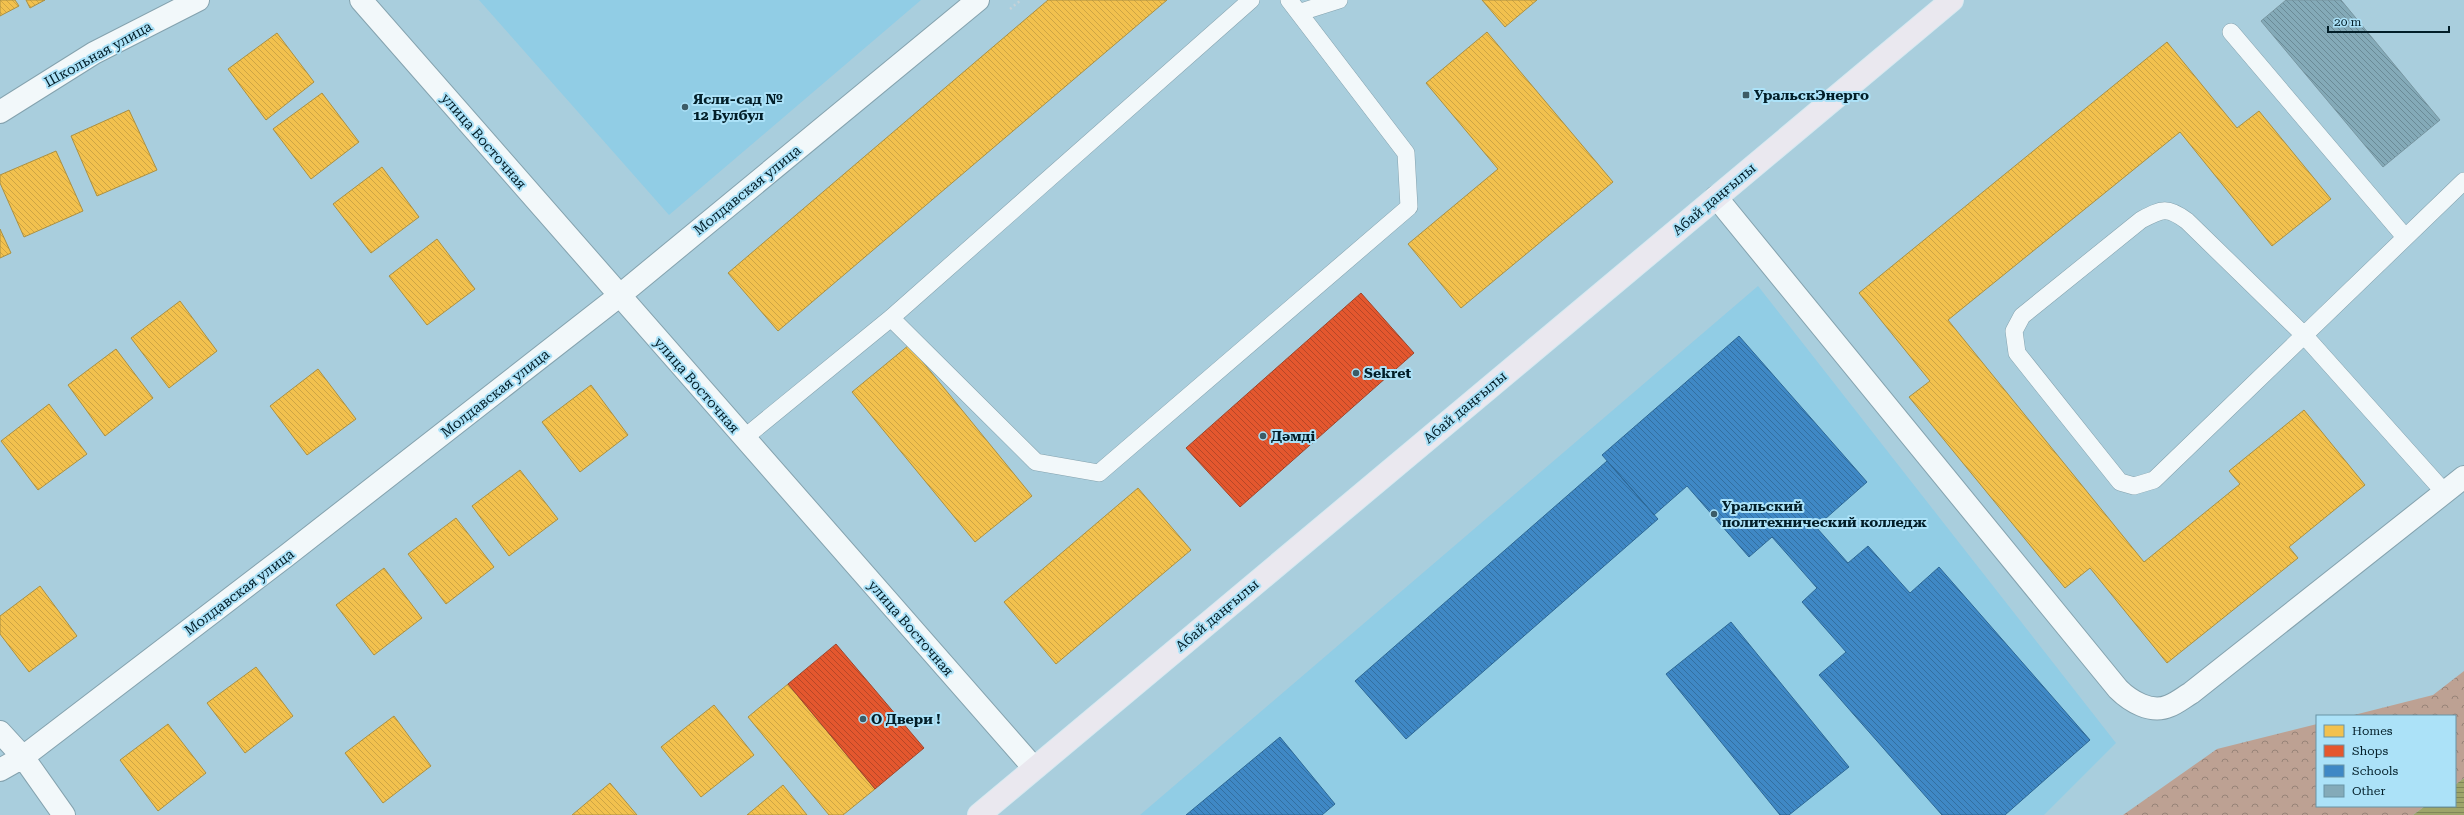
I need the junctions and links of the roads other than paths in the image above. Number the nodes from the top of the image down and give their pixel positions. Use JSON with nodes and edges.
{"nodes":[{"id":1,"x":198,"y":0,"type":"edge"},
{"id":2,"x":360,"y":0,"type":"edge"},
{"id":3,"x":978,"y":0,"type":"edge"},
{"id":4,"x":1251,"y":0,"type":"edge"},
{"id":5,"x":1339,"y":0,"type":"edge"},
{"id":6,"x":1952,"y":0,"type":"edge"},
{"id":7,"x":1295,"y":6,"type":"edge"},
{"id":8,"x":2231,"y":32,"type":"dead end"},
{"id":9,"x":0,"y":112,"type":"edge"},
{"id":10,"x":2464,"y":181,"type":"edge"},
{"id":11,"x":1716,"y":197,"type":"junction"},
{"id":12,"x":2405,"y":237,"type":"junction"},
{"id":13,"x":619,"y":296,"type":"junction"},
{"id":14,"x":891,"y":318,"type":"junction"},
{"id":15,"x":2303,"y":334,"type":"junction"},
{"id":16,"x":744,"y":438,"type":"junction"},
{"id":17,"x":2464,"y":477,"type":"edge"},
{"id":18,"x":2445,"y":493,"type":"junction"},
{"id":19,"x":0,"y":732,"type":"edge"},
{"id":20,"x":24,"y":756,"type":"junction"},
{"id":21,"x":1034,"y":768,"type":"junction"},
{"id":22,"x":0,"y":770,"type":"edge"},
{"id":23,"x":64,"y":815,"type":"edge"},
{"id":24,"x":979,"y":815,"type":"edge"}],
"edges":[{"from":1,"to":9,"type":"street","name":"Школьная улица"},
{"from":2,"to":13,"type":"street","name":"улица Восточная"},
{"from":3,"to":13,"type":"street","name":"Молдавская улица"},
{"from":4,"to":14,"type":"lane"},
{"from":5,"to":7,"type":"lane"},
{"from":6,"to":11,"type":"main road","name":"Абай даңғылы"},
{"from":7,"to":14,"type":"lane"},
{"from":8,"to":12,"type":"lane"},
{"from":10,"to":12,"type":"lane"},
{"from":11,"to":18,"type":"street"},
{"from":11,"to":21,"type":"main road","name":"Абай даңғылы"},
{"from":12,"to":15,"type":"lane"},
{"from":13,"to":16,"type":"street","name":"улица Восточная"},
{"from":13,"to":20,"type":"street","name":"Молдавская улица"},
{"from":14,"to":16,"type":"lane"},
{"from":15,"to":15,"type":"lane"},
{"from":15,"to":18,"type":"lane"},
{"from":16,"to":21,"type":"street","name":"улица Восточная"},
{"from":17,"to":18,"type":"street"},
{"from":19,"to":20,"type":"street"},
{"from":20,"to":22,"type":"street","name":"Молдавская улица"},
{"from":20,"to":23,"type":"street"},
{"from":21,"to":24,"type":"main road","name":"Абай даңғылы"}]}
